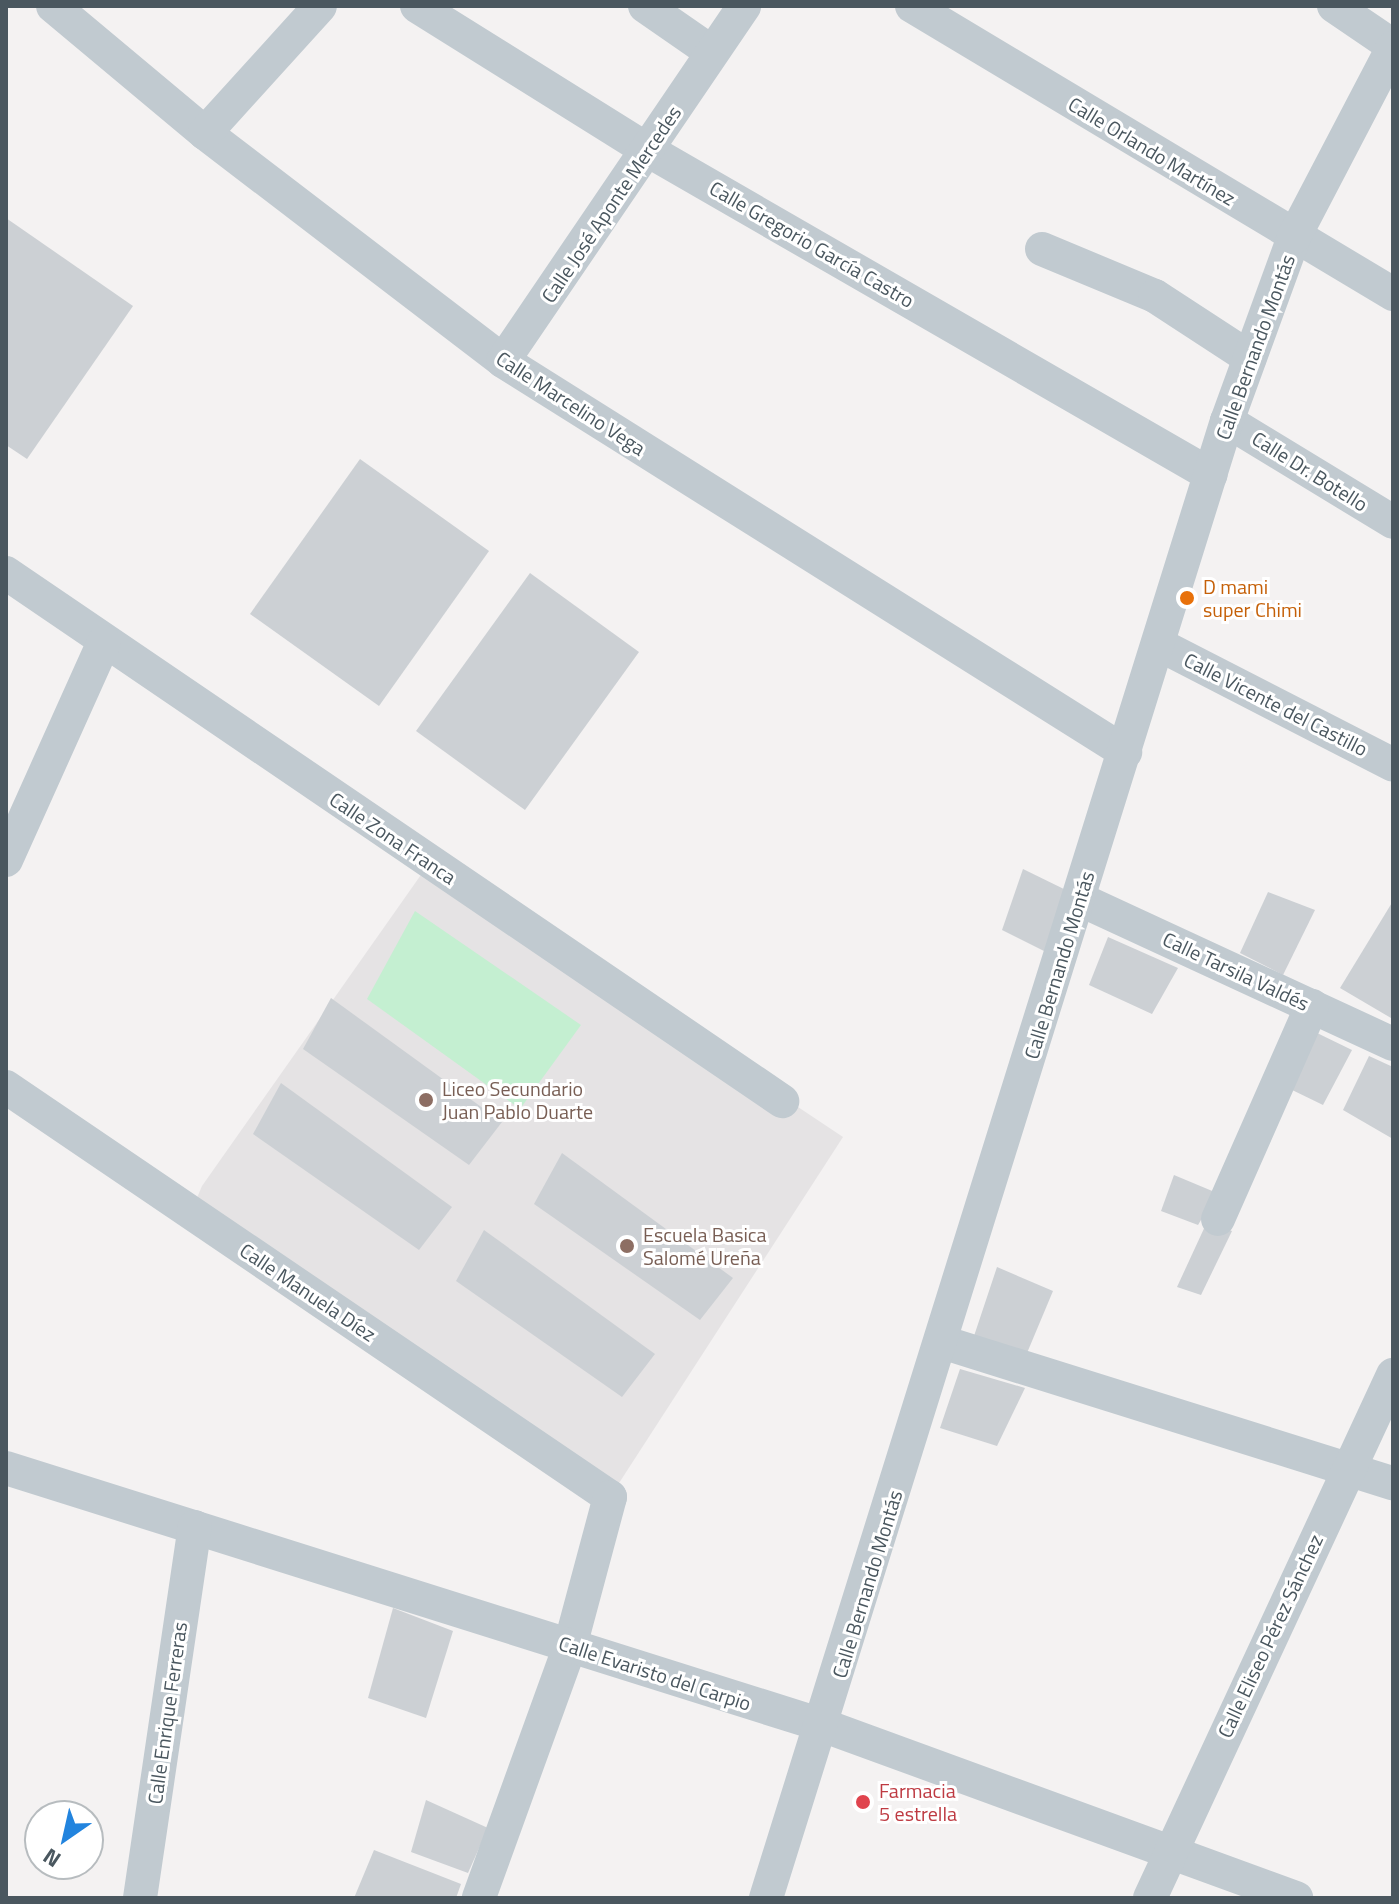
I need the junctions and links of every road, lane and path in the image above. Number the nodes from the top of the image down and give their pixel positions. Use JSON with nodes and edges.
{"nodes":[{"id":1,"x":53,"y":6,"type":"edge"},
{"id":2,"x":320,"y":6,"type":"edge"},
{"id":3,"x":417,"y":6,"type":"edge"},
{"id":4,"x":645,"y":6,"type":"edge"},
{"id":5,"x":744,"y":6,"type":"edge"},
{"id":6,"x":912,"y":6,"type":"edge"},
{"id":7,"x":1334,"y":6,"type":"edge"},
{"id":8,"x":1393,"y":47,"type":"edge"},
{"id":9,"x":710,"y":51,"type":"junction"},
{"id":10,"x":205,"y":133,"type":"junction"},
{"id":11,"x":651,"y":152,"type":"junction"},
{"id":12,"x":1294,"y":237,"type":"junction"},
{"id":13,"x":1042,"y":249,"type":"dead end"},
{"id":14,"x":1393,"y":294,"type":"edge"},
{"id":15,"x":1250,"y":358,"type":"junction"},
{"id":16,"x":503,"y":361,"type":"junction"},
{"id":17,"x":1227,"y":421,"type":"junction"},
{"id":18,"x":1211,"y":475,"type":"junction"},
{"id":19,"x":1393,"y":522,"type":"edge"},
{"id":20,"x":6,"y":573,"type":"edge"},
{"id":21,"x":104,"y":642,"type":"junction"},
{"id":22,"x":1158,"y":644,"type":"junction"},
{"id":23,"x":1125,"y":752,"type":"junction"},
{"id":24,"x":1393,"y":765,"type":"edge"},
{"id":25,"x":6,"y":860,"type":"edge"},
{"id":26,"x":1079,"y":899,"type":"junction"},
{"id":27,"x":1312,"y":1006,"type":"junction"},
{"id":28,"x":1393,"y":1044,"type":"edge"},
{"id":29,"x":6,"y":1087,"type":"edge"},
{"id":30,"x":782,"y":1101,"type":"dead end"},
{"id":31,"x":1218,"y":1219,"type":"dead end"},
{"id":32,"x":942,"y":1342,"type":"junction"},
{"id":33,"x":1393,"y":1375,"type":"edge"},
{"id":34,"x":6,"y":1468,"type":"edge"},
{"id":35,"x":1347,"y":1470,"type":"junction"},
{"id":36,"x":1393,"y":1483,"type":"edge"},
{"id":37,"x":195,"y":1527,"type":"junction"},
{"id":38,"x":570,"y":1646,"type":"junction"},
{"id":39,"x":822,"y":1725,"type":"junction"},
{"id":40,"x":1169,"y":1855,"type":"junction"},
{"id":41,"x":140,"y":1898,"type":"edge"},
{"id":42,"x":479,"y":1898,"type":"edge"},
{"id":43,"x":766,"y":1898,"type":"edge"},
{"id":44,"x":1150,"y":1898,"type":"edge"},
{"id":45,"x":1296,"y":1898,"type":"edge"}],
"edges":[{"from":1,"to":10,"type":"street","name":"Calle Marcelino Vega"},
{"from":2,"to":10,"type":"street"},
{"from":3,"to":11,"type":"street","name":"Calle Gregorio García Castro"},
{"from":4,"to":9,"type":"street"},
{"from":5,"to":9,"type":"street","name":"Calle José Aponte Mercedes"},
{"from":6,"to":12,"type":"street","name":"Calle Orlando Martínez"},
{"from":7,"to":8,"type":"street"},
{"from":8,"to":12,"type":"street","name":"Calle Bernando Montás"},
{"from":9,"to":11,"type":"street","name":"Calle José Aponte Mercedes"},
{"from":10,"to":16,"type":"street","name":"Calle Marcelino Vega"},
{"from":11,"to":16,"type":"street","name":"Calle José Aponte Mercedes"},
{"from":11,"to":18,"type":"street","name":"Calle Gregorio García Castro"},
{"from":12,"to":14,"type":"street","name":"Calle Orlando Martínez"},
{"from":12,"to":15,"type":"street","name":"Calle Bernando Montás"},
{"from":13,"to":15,"type":"street"},
{"from":15,"to":17,"type":"street","name":"Calle Bernando Montás"},
{"from":16,"to":23,"type":"street","name":"Calle Marcelino Vega"},
{"from":17,"to":18,"type":"street","name":"Calle Bernando Montás"},
{"from":17,"to":19,"type":"street","name":"Calle Dr. Botello"},
{"from":18,"to":22,"type":"street","name":"Calle Bernando Montás"},
{"from":20,"to":21,"type":"street","name":"Calle Zona Franca"},
{"from":21,"to":25,"type":"street"},
{"from":21,"to":30,"type":"street","name":"Calle Zona Franca"},
{"from":22,"to":23,"type":"street","name":"Calle Bernando Montás"},
{"from":22,"to":24,"type":"street","name":"Calle Vicente del Castillo"},
{"from":23,"to":26,"type":"street","name":"Calle Bernando Montás"},
{"from":26,"to":27,"type":"street","name":"Calle Tarsila Valdés"},
{"from":26,"to":32,"type":"street","name":"Calle Bernando Montás"},
{"from":27,"to":28,"type":"street","name":"Calle Tarsila Valdés"},
{"from":27,"to":31,"type":"street"},
{"from":29,"to":38,"type":"street","name":"Calle Manuela Díez"},
{"from":32,"to":35,"type":"street"},
{"from":32,"to":39,"type":"street","name":"Calle Bernando Montás"},
{"from":33,"to":35,"type":"street","name":"Calle Eliseo Pérez Sánchez"},
{"from":34,"to":37,"type":"street","name":"Calle Evaristo del Carpio"},
{"from":35,"to":36,"type":"street"},
{"from":35,"to":40,"type":"street","name":"Calle Eliseo Pérez Sánchez"},
{"from":37,"to":38,"type":"street","name":"Calle Evaristo del Carpio"},
{"from":37,"to":41,"type":"street","name":"Calle Enrique Ferreras"},
{"from":38,"to":39,"type":"street","name":"Calle Evaristo del Carpio"},
{"from":38,"to":42,"type":"street"},
{"from":39,"to":40,"type":"street","name":"Calle Evaristo del Carpio"},
{"from":39,"to":43,"type":"street","name":"Calle Bernando Montás"},
{"from":40,"to":44,"type":"street","name":"Calle Eliseo Pérez Sánchez"},
{"from":40,"to":45,"type":"street","name":"Calle Evaristo del Carpio"}]}
